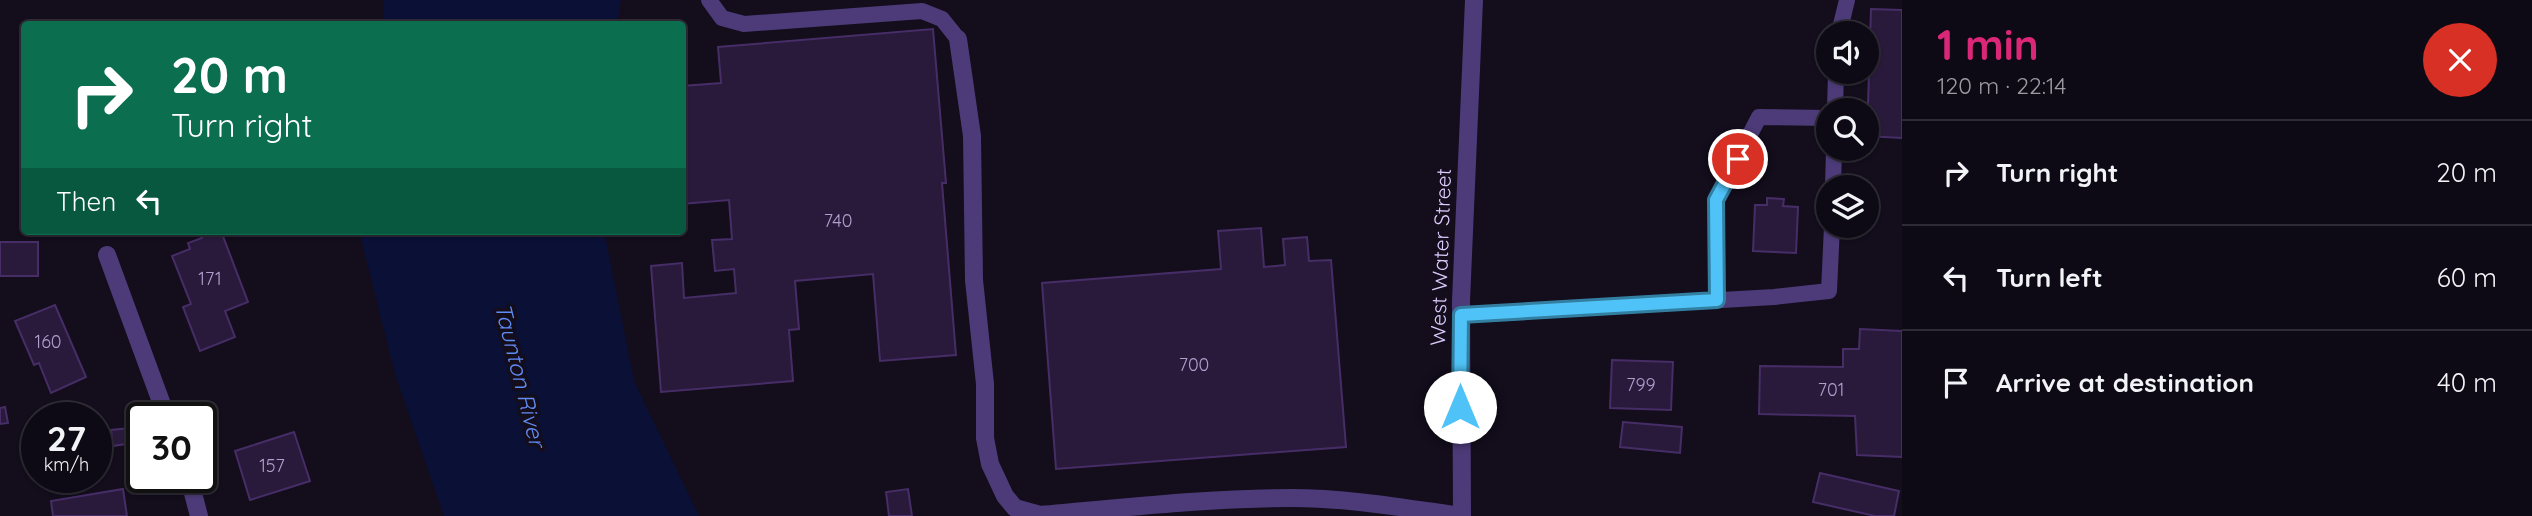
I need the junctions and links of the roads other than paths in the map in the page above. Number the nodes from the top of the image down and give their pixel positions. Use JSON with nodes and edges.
{"nodes":[{"id":1,"x":709,"y":0,"type":"edge"},
{"id":2,"x":885,"y":0,"type":"edge"},
{"id":3,"x":1474,"y":0,"type":"edge"},
{"id":4,"x":1847,"y":0,"type":"edge"},
{"id":5,"x":904,"y":12,"type":"junction"},
{"id":6,"x":1842,"y":21,"type":"edge"},
{"id":7,"x":958,"y":39,"type":"joint"},
{"id":8,"x":1816,"y":118,"type":"edge"},
{"id":9,"x":1831,"y":238,"type":"edge"},
{"id":10,"x":107,"y":255,"type":"dead end"},
{"id":11,"x":1717,"y":300,"type":"junction"},
{"id":12,"x":1461,"y":315,"type":"junction"},
{"id":13,"x":161,"y":402,"type":"edge"},
{"id":14,"x":193,"y":493,"type":"edge"},
{"id":15,"x":200,"y":516,"type":"edge"},
{"id":16,"x":1462,"y":516,"type":"edge"}],
"edges":[{"from":1,"to":5,"type":"lane"},
{"from":2,"to":5,"type":"lane"},
{"from":3,"to":12,"type":"street","name":"West Water Street"},
{"from":4,"to":6,"type":"lane"},
{"from":5,"to":7,"type":"lane"},
{"from":7,"to":16,"type":"street"},
{"from":8,"to":11,"type":"lane"},
{"from":9,"to":11,"type":"lane"},
{"from":10,"to":13,"type":"street"},
{"from":11,"to":12,"type":"lane"},
{"from":12,"to":16,"type":"street","name":"West Water Street"},
{"from":14,"to":15,"type":"street"}]}
